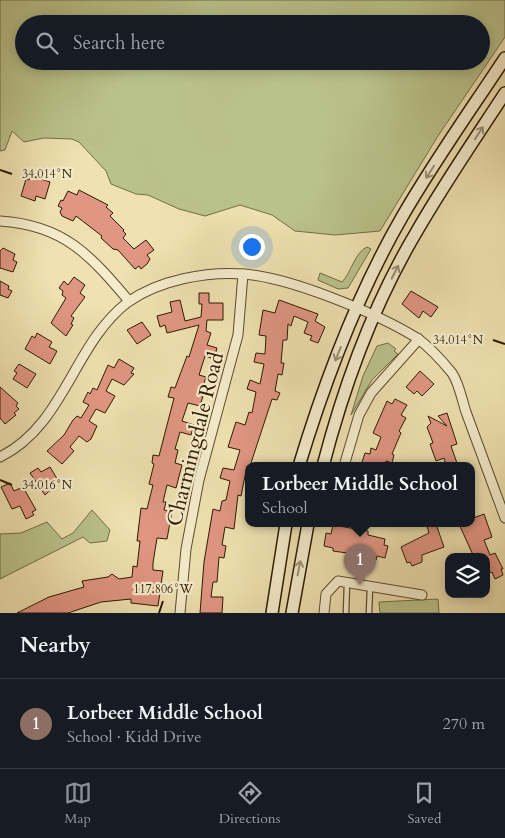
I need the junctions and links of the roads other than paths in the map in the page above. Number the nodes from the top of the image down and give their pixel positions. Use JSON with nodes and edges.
{"nodes":[{"id":1,"x":505,"y":58,"type":"edge"},
{"id":2,"x":505,"y":94,"type":"edge"},
{"id":3,"x":0,"y":222,"type":"edge"},
{"id":4,"x":243,"y":274,"type":"junction"},
{"id":5,"x":129,"y":302,"type":"junction"},
{"id":6,"x":356,"y":309,"type":"junction"},
{"id":7,"x":373,"y":316,"type":"junction"},
{"id":8,"x":419,"y":339,"type":"junction"},
{"id":9,"x":0,"y":457,"type":"edge"},
{"id":10,"x":300,"y":462,"type":"edge"},
{"id":11,"x":324,"y":462,"type":"edge"},
{"id":12,"x":345,"y":462,"type":"edge"},
{"id":13,"x":505,"y":518,"type":"edge"},
{"id":14,"x":286,"y":527,"type":"edge"},
{"id":15,"x":307,"y":527,"type":"edge"},
{"id":16,"x":347,"y":583,"type":"junction"},
{"id":17,"x":370,"y":587,"type":"junction"},
{"id":18,"x":422,"y":595,"type":"dead end"},
{"id":19,"x":180,"y":613,"type":"edge"},
{"id":20,"x":272,"y":613,"type":"edge"},
{"id":21,"x":292,"y":613,"type":"edge"},
{"id":22,"x":324,"y":613,"type":"edge"},
{"id":23,"x":346,"y":613,"type":"edge"},
{"id":24,"x":369,"y":613,"type":"edge"}],
"edges":[{"from":1,"to":6,"type":"main road","one_way":true},
{"from":7,"to":2,"type":"main road","one_way":true},
{"from":3,"to":5,"type":"street"},
{"from":4,"to":5,"type":"street"},
{"from":4,"to":6,"type":"street"},
{"from":4,"to":19,"type":"street","name":"Charmingdale Road"},
{"from":5,"to":9,"type":"street"},
{"from":6,"to":7,"type":"street"},
{"from":6,"to":10,"type":"main road","one_way":true},
{"from":7,"to":8,"type":"street"},
{"from":7,"to":11,"type":"main road"},
{"from":8,"to":12,"type":"street"},
{"from":8,"to":13,"type":"street"},
{"from":14,"to":20,"type":"main road"},
{"from":21,"to":15,"type":"main road","one_way":true},
{"from":16,"to":17,"type":"street"},
{"from":16,"to":22,"type":"street"},
{"from":16,"to":23,"type":"lane"},
{"from":17,"to":18,"type":"street"},
{"from":17,"to":24,"type":"lane"}]}
